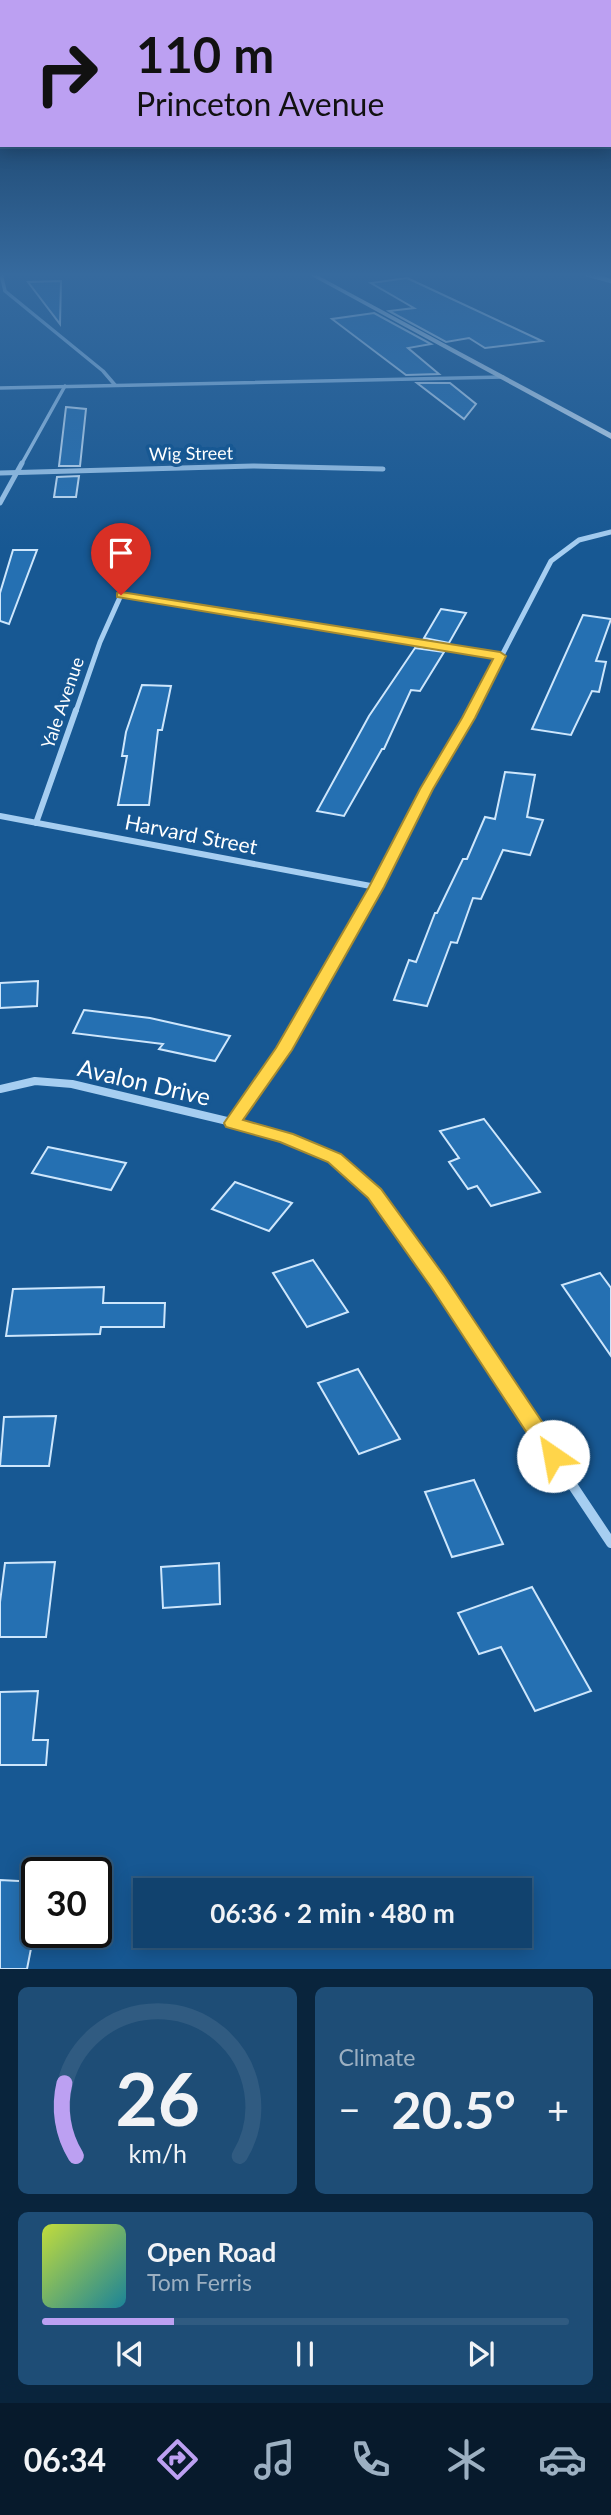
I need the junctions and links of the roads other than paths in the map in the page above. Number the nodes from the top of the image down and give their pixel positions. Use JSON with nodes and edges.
{"nodes":[{"id":1,"x":97,"y":366,"type":"edge"},
{"id":2,"x":482,"y":366,"type":"edge"},
{"id":3,"x":503,"y":377,"type":"junction"},
{"id":4,"x":115,"y":385,"type":"junction"},
{"id":5,"x":65,"y":386,"type":"junction"},
{"id":6,"x":0,"y":388,"type":"edge"},
{"id":7,"x":611,"y":436,"type":"edge"},
{"id":8,"x":383,"y":469,"type":"dead end"},
{"id":9,"x":19,"y":472,"type":"junction"},
{"id":10,"x":0,"y":473,"type":"edge"},
{"id":11,"x":0,"y":503,"type":"edge"},
{"id":12,"x":611,"y":532,"type":"edge"},
{"id":13,"x":500,"y":656,"type":"junction"},
{"id":14,"x":0,"y":816,"type":"edge"},
{"id":15,"x":36,"y":823,"type":"junction"},
{"id":16,"x":376,"y":887,"type":"junction"},
{"id":17,"x":0,"y":1089,"type":"edge"},
{"id":18,"x":232,"y":1123,"type":"junction"},
{"id":19,"x":611,"y":1543,"type":"edge"}],
"edges":[{"from":1,"to":4,"type":"street"},
{"from":2,"to":3,"type":"street"},
{"from":3,"to":4,"type":"street"},
{"from":3,"to":7,"type":"street"},
{"from":4,"to":5,"type":"street"},
{"from":5,"to":6,"type":"street"},
{"from":5,"to":9,"type":"street"},
{"from":8,"to":9,"type":"street","name":"Wig Street"},
{"from":9,"to":10,"type":"street","name":"Wig Street"},
{"from":9,"to":11,"type":"street"},
{"from":12,"to":13,"type":"street"},
{"from":13,"to":15,"type":"street","name":"Yale Avenue"},
{"from":13,"to":16,"type":"street"},
{"from":14,"to":15,"type":"street","name":"Harvard Street"},
{"from":15,"to":16,"type":"street","name":"Harvard Street"},
{"from":16,"to":18,"type":"street"},
{"from":17,"to":18,"type":"street","name":"Avalon Drive"},
{"from":18,"to":19,"type":"street","name":"Avalon Drive"}]}
